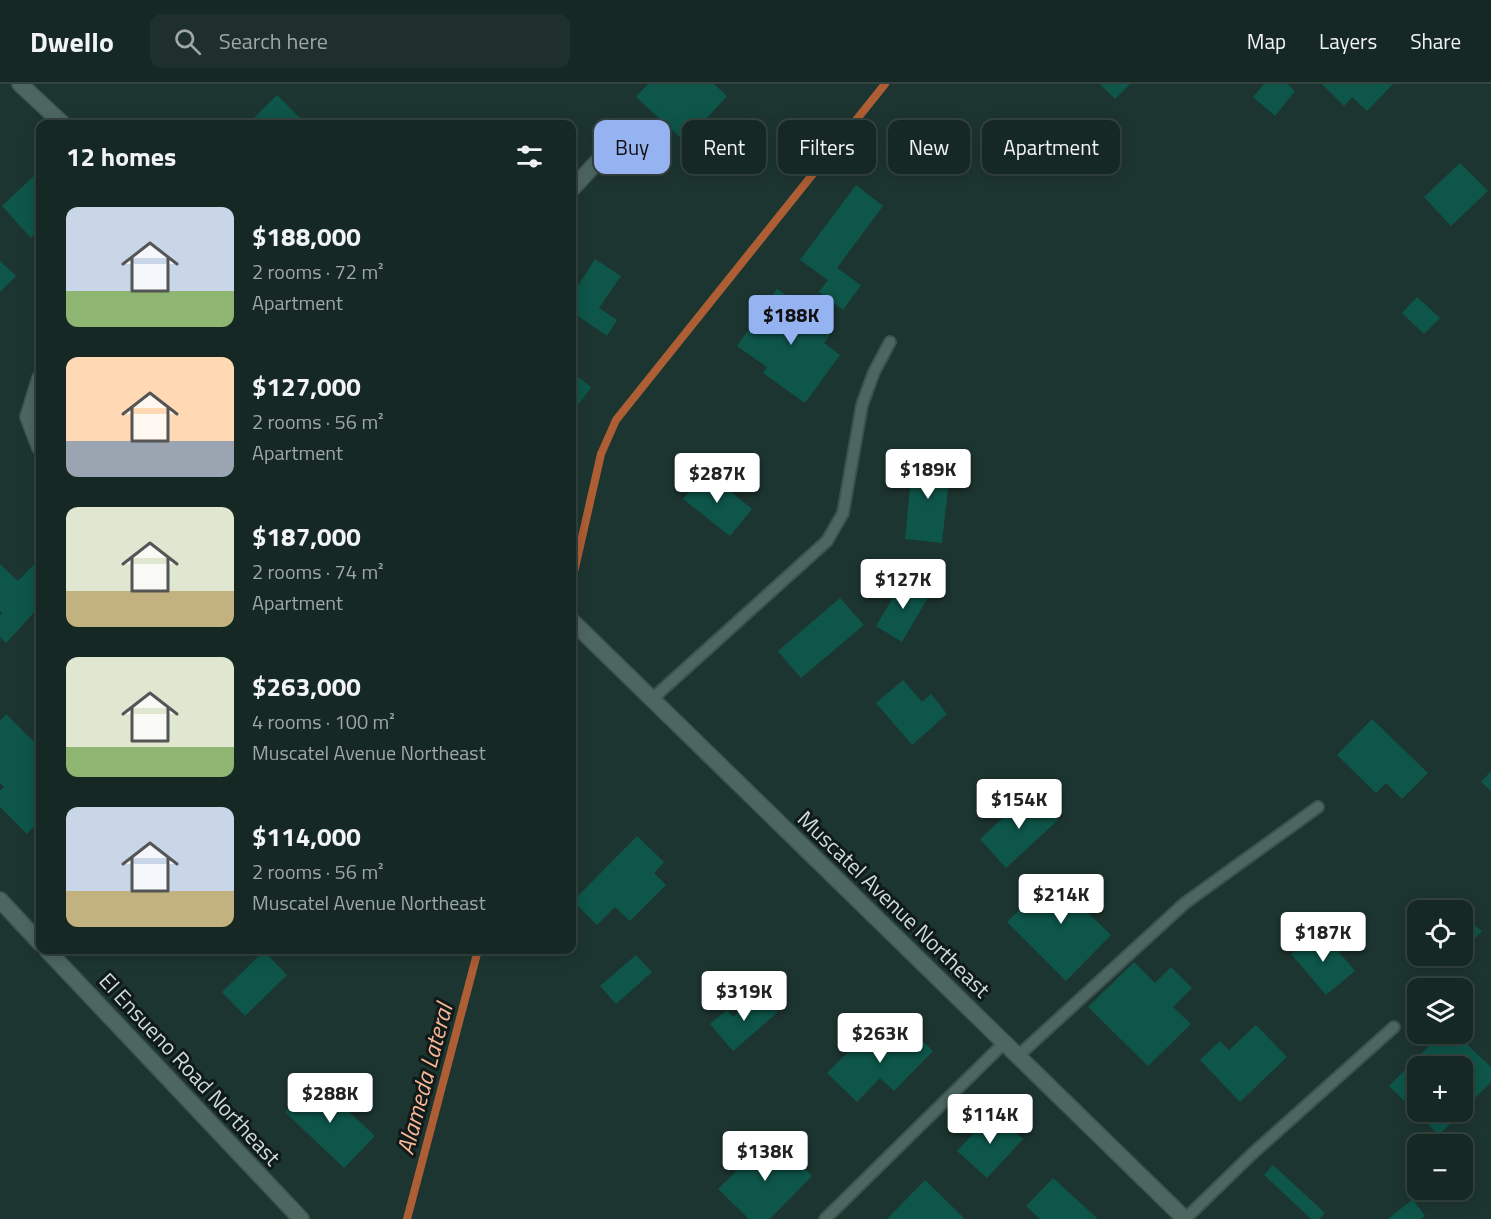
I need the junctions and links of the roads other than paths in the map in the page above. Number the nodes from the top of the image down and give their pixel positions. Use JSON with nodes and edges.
{"nodes":[{"id":1,"x":20,"y":84,"type":"edge"},
{"id":2,"x":59,"y":120,"type":"edge"},
{"id":3,"x":594,"y":165,"type":"edge"},
{"id":4,"x":576,"y":185,"type":"edge"},
{"id":5,"x":890,"y":342,"type":"dead end"},
{"id":6,"x":36,"y":391,"type":"edge"},
{"id":7,"x":36,"y":438,"type":"edge"},
{"id":8,"x":576,"y":625,"type":"edge"},
{"id":9,"x":651,"y":699,"type":"junction"},
{"id":10,"x":1318,"y":807,"type":"dead end"},
{"id":11,"x":0,"y":900,"type":"edge"},
{"id":12,"x":36,"y":939,"type":"edge"},
{"id":13,"x":51,"y":954,"type":"edge"},
{"id":14,"x":1394,"y":1027,"type":"dead end"},
{"id":15,"x":1004,"y":1043,"type":"junction"},
{"id":16,"x":1018,"y":1056,"type":"junction"},
{"id":17,"x":301,"y":1219,"type":"edge"},
{"id":18,"x":825,"y":1219,"type":"edge"},
{"id":19,"x":1185,"y":1219,"type":"edge"}],
"edges":[{"from":1,"to":2,"type":"street"},
{"from":3,"to":4,"type":"street"},
{"from":5,"to":9,"type":"lane"},
{"from":6,"to":7,"type":"street"},
{"from":8,"to":9,"type":"street","name":"Muscatel Avenue Northeast"},
{"from":9,"to":15,"type":"street","name":"Muscatel Avenue Northeast"},
{"from":10,"to":16,"type":"lane"},
{"from":11,"to":12,"type":"street"},
{"from":13,"to":17,"type":"street","name":"El Ensueno Road Northeast"},
{"from":14,"to":19,"type":"lane"},
{"from":15,"to":16,"type":"street","name":"Muscatel Avenue Northeast"},
{"from":15,"to":18,"type":"lane"},
{"from":16,"to":19,"type":"street","name":"Muscatel Avenue Northeast"}]}
